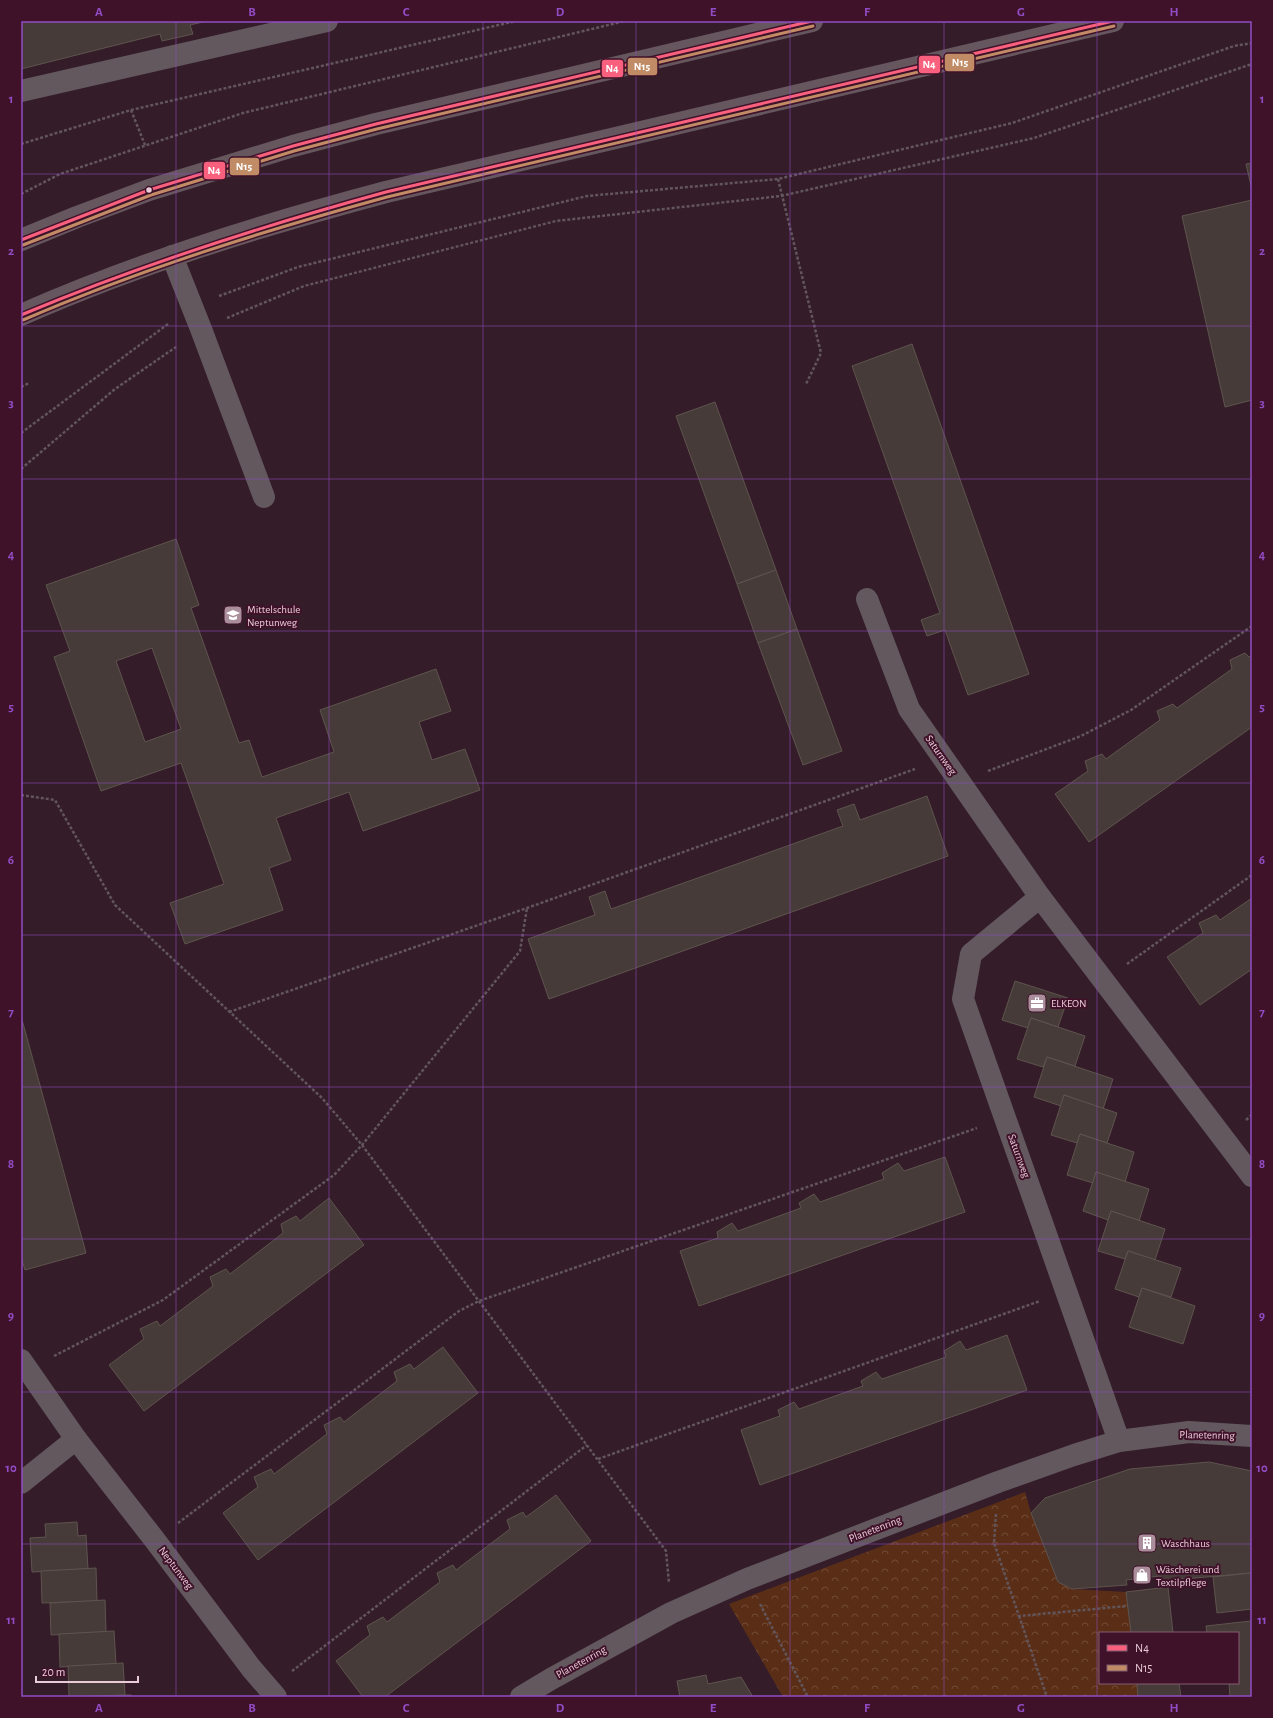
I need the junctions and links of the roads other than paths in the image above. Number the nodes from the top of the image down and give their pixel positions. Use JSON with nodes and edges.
{"nodes":[{"id":1,"x":327,"y":21,"type":"edge"},
{"id":2,"x":812,"y":21,"type":"edge"},
{"id":3,"x":1113,"y":21,"type":"edge"},
{"id":4,"x":21,"y":91,"type":"edge"},
{"id":5,"x":21,"y":240,"type":"edge"},
{"id":6,"x":172,"y":256,"type":"junction"},
{"id":7,"x":21,"y":315,"type":"edge"},
{"id":8,"x":264,"y":497,"type":"dead end"},
{"id":9,"x":867,"y":599,"type":"dead end"},
{"id":10,"x":1040,"y":897,"type":"junction"},
{"id":11,"x":1252,"y":1176,"type":"edge"},
{"id":12,"x":25,"y":1365,"type":"edge"},
{"id":13,"x":1252,"y":1436,"type":"edge"},
{"id":14,"x":76,"y":1439,"type":"junction"},
{"id":15,"x":1119,"y":1441,"type":"junction"},
{"id":16,"x":21,"y":1483,"type":"edge"},
{"id":17,"x":272,"y":1693,"type":"edge"},
{"id":18,"x":521,"y":1697,"type":"edge"}],
"edges":[{"from":1,"to":4,"type":"street"},
{"from":2,"to":5,"type":"main road"},
{"from":3,"to":6,"type":"main road"},
{"from":6,"to":7,"type":"main road"},
{"from":6,"to":8,"type":"street"},
{"from":9,"to":10,"type":"street","name":"Saturnweg"},
{"from":10,"to":11,"type":"street","name":"Saturnweg"},
{"from":10,"to":15,"type":"street","name":"Saturnweg"},
{"from":12,"to":14,"type":"street","name":"Neptunweg"},
{"from":13,"to":15,"type":"street","name":"Planetenring"},
{"from":14,"to":16,"type":"street"},
{"from":14,"to":17,"type":"street","name":"Neptunweg"},
{"from":15,"to":18,"type":"street","name":"Planetenring"}]}
